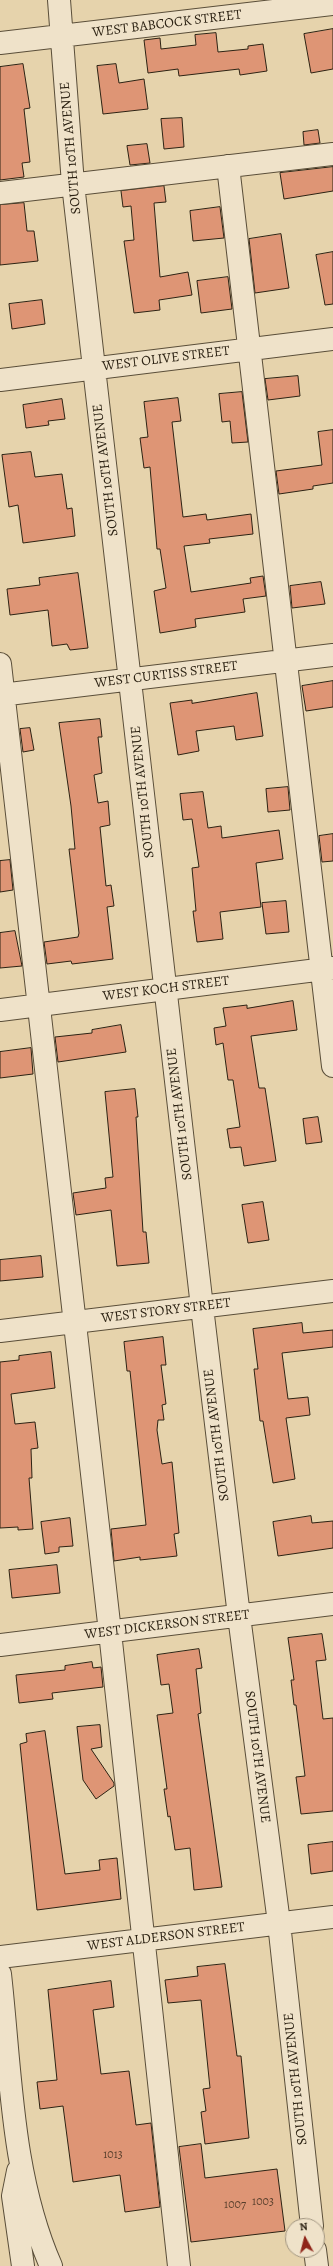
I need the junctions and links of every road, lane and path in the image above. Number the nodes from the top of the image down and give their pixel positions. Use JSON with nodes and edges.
{"nodes":[{"id":1,"x":59,"y":0,"type":"edge"},
{"id":2,"x":333,"y":4,"type":"edge"},
{"id":3,"x":62,"y":36,"type":"junction"},
{"id":4,"x":0,"y":43,"type":"edge"},
{"id":5,"x":333,"y":154,"type":"edge"},
{"id":6,"x":228,"y":166,"type":"junction"},
{"id":7,"x":73,"y":184,"type":"junction"},
{"id":8,"x":0,"y":193,"type":"edge"},
{"id":9,"x":333,"y":339,"type":"edge"},
{"id":10,"x":250,"y":349,"type":"junction"},
{"id":11,"x":94,"y":368,"type":"junction"},
{"id":12,"x":0,"y":380,"type":"edge"},
{"id":13,"x":333,"y":655,"type":"edge"},
{"id":14,"x":286,"y":661,"type":"junction"},
{"id":15,"x":0,"y":664,"type":"edge"},
{"id":16,"x":130,"y":680,"type":"junction"},
{"id":17,"x":2,"y":695,"type":"edge"},
{"id":18,"x":327,"y":968,"type":"edge"},
{"id":19,"x":165,"y":989,"type":"junction"},
{"id":20,"x":38,"y":1005,"type":"junction"},
{"id":21,"x":0,"y":1010,"type":"edge"},
{"id":22,"x":333,"y":1066,"type":"edge"},
{"id":23,"x":333,"y":1291,"type":"edge"},
{"id":24,"x":202,"y":1307,"type":"junction"},
{"id":25,"x":74,"y":1322,"type":"junction"},
{"id":26,"x":0,"y":1332,"type":"edge"},
{"id":27,"x":333,"y":1604,"type":"edge"},
{"id":28,"x":239,"y":1616,"type":"junction"},
{"id":29,"x":110,"y":1632,"type":"junction"},
{"id":30,"x":0,"y":1645,"type":"edge"},
{"id":31,"x":333,"y":1916,"type":"edge"},
{"id":32,"x":279,"y":1923,"type":"junction"},
{"id":33,"x":143,"y":1939,"type":"junction"},
{"id":34,"x":0,"y":1957,"type":"edge"},
{"id":35,"x":0,"y":1974,"type":"edge"},
{"id":36,"x":20,"y":2164,"type":"junction"},
{"id":37,"x":311,"y":2218,"type":"edge"},
{"id":38,"x":24,"y":2266,"type":"edge"},
{"id":39,"x":51,"y":2266,"type":"edge"},
{"id":40,"x":179,"y":2266,"type":"edge"}],
"edges":[{"from":1,"to":3,"type":"street","name":"SOUTH 10TH AVENUE"},
{"from":2,"to":3,"type":"street","name":"WEST BABCOCK STREET"},
{"from":3,"to":4,"type":"street","name":"WEST BABCOCK STREET"},
{"from":3,"to":7,"type":"street","name":"SOUTH 10TH AVENUE"},
{"from":5,"to":6,"type":"street"},
{"from":6,"to":7,"type":"street"},
{"from":6,"to":10,"type":"street"},
{"from":7,"to":8,"type":"street"},
{"from":7,"to":11,"type":"street","name":"SOUTH 10TH AVENUE"},
{"from":9,"to":10,"type":"street","name":"WEST OLIVE STREET"},
{"from":10,"to":11,"type":"street","name":"WEST OLIVE STREET"},
{"from":10,"to":14,"type":"street"},
{"from":11,"to":12,"type":"street","name":"WEST OLIVE STREET"},
{"from":11,"to":16,"type":"street","name":"SOUTH 10TH AVENUE"},
{"from":13,"to":14,"type":"street","name":"WEST CURTISS STREET"},
{"from":14,"to":16,"type":"street","name":"WEST CURTISS STREET"},
{"from":14,"to":18,"type":"street"},
{"from":15,"to":17,"type":"street"},
{"from":16,"to":17,"type":"street","name":"WEST CURTISS STREET"},
{"from":16,"to":19,"type":"street","name":"SOUTH 10TH AVENUE"},
{"from":17,"to":20,"type":"street"},
{"from":18,"to":19,"type":"street","name":"WEST KOCH STREET"},
{"from":18,"to":22,"type":"street"},
{"from":19,"to":20,"type":"street","name":"WEST KOCH STREET"},
{"from":19,"to":24,"type":"street","name":"SOUTH 10TH AVENUE"},
{"from":20,"to":21,"type":"street","name":"WEST KOCH STREET"},
{"from":20,"to":25,"type":"street"},
{"from":23,"to":24,"type":"street","name":"WEST STORY STREET"},
{"from":24,"to":25,"type":"street","name":"WEST STORY STREET"},
{"from":24,"to":28,"type":"street","name":"SOUTH 10TH AVENUE"},
{"from":25,"to":26,"type":"street","name":"WEST STORY STREET"},
{"from":25,"to":29,"type":"street"},
{"from":27,"to":28,"type":"street","name":"WEST DICKERSON STREET"},
{"from":28,"to":29,"type":"street","name":"WEST DICKERSON STREET"},
{"from":28,"to":32,"type":"street","name":"SOUTH 10TH AVENUE"},
{"from":29,"to":30,"type":"street","name":"WEST DICKERSON STREET"},
{"from":29,"to":33,"type":"street"},
{"from":31,"to":32,"type":"street","name":"WEST ALDERSON STREET"},
{"from":32,"to":33,"type":"street","name":"WEST ALDERSON STREET"},
{"from":32,"to":37,"type":"street","name":"SOUTH 10TH AVENUE"},
{"from":33,"to":34,"type":"street","name":"WEST ALDERSON STREET"},
{"from":33,"to":40,"type":"street"},
{"from":35,"to":36,"type":"street"},
{"from":36,"to":38,"type":"street"},
{"from":36,"to":39,"type":"street"}]}
